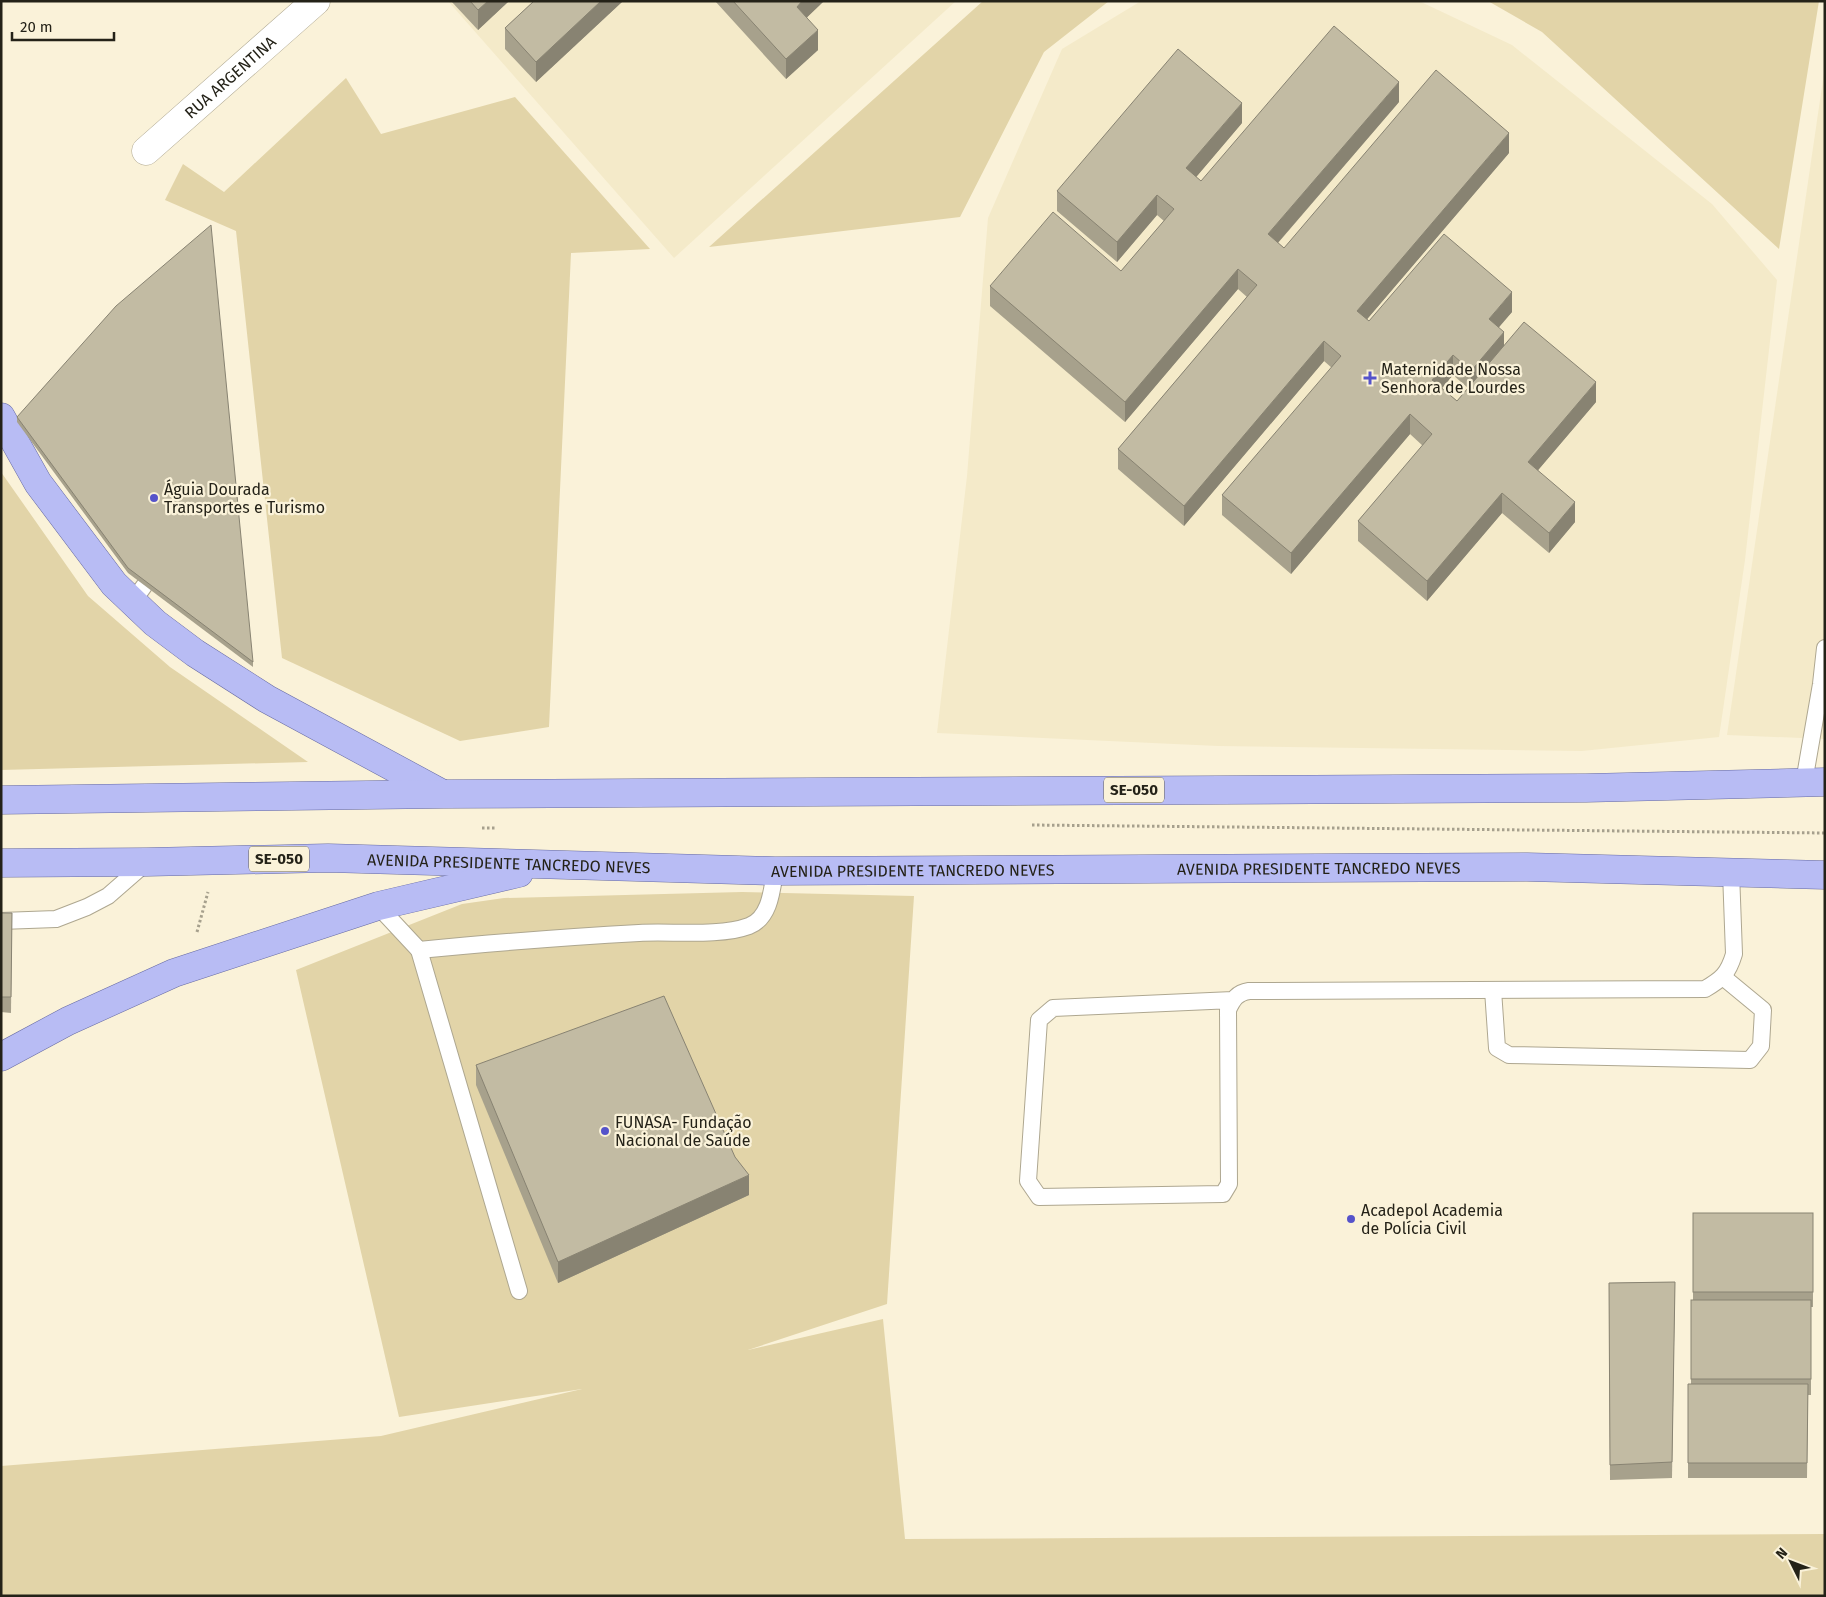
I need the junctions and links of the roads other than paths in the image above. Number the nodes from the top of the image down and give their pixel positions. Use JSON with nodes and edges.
{"nodes":[{"id":1,"x":316,"y":1,"type":"edge"},
{"id":2,"x":146,"y":151,"type":"dead end"},
{"id":3,"x":1,"y":417,"type":"edge"},
{"id":4,"x":1825,"y":648,"type":"edge"},
{"id":5,"x":1815,"y":782,"type":"edge"},
{"id":6,"x":443,"y":794,"type":"junction"},
{"id":7,"x":1,"y":800,"type":"edge"},
{"id":8,"x":147,"y":862,"type":"junction"},
{"id":9,"x":1,"y":863,"type":"edge"},
{"id":10,"x":557,"y":864,"type":"junction"},
{"id":11,"x":775,"y":871,"type":"junction"},
{"id":12,"x":1730,"y":872,"type":"junction"},
{"id":13,"x":1825,"y":875,"type":"edge"},
{"id":14,"x":378,"y":906,"type":"junction"},
{"id":15,"x":1,"y":921,"type":"edge"},
{"id":16,"x":419,"y":950,"type":"junction"},
{"id":17,"x":1723,"y":977,"type":"junction"},
{"id":18,"x":1493,"y":990,"type":"junction"},
{"id":19,"x":1233,"y":1000,"type":"junction"},
{"id":20,"x":1,"y":1057,"type":"edge"},
{"id":21,"x":519,"y":1291,"type":"dead end"}],
"edges":[{"from":1,"to":2,"type":"street","name":"RUA ARGENTINA"},
{"from":3,"to":6,"type":"main road"},
{"from":4,"to":5,"type":"lane"},
{"from":5,"to":6,"type":"main road","number":"SE-050"},
{"from":6,"to":7,"type":"main road","number":"SE-050"},
{"from":8,"to":9,"type":"main road","name":"AVENIDA PRESIDENTE TANCREDO NEVES","number":"SE-050"},
{"from":8,"to":10,"type":"main road","name":"AVENIDA PRESIDENTE TANCREDO NEVES","number":"SE-050"},
{"from":8,"to":15,"type":"lane"},
{"from":10,"to":11,"type":"main road","name":"AVENIDA PRESIDENTE TANCREDO NEVES","number":"SE-050"},
{"from":10,"to":14,"type":"main road"},
{"from":11,"to":12,"type":"main road","name":"AVENIDA PRESIDENTE TANCREDO NEVES","number":"SE-050"},
{"from":11,"to":16,"type":"lane"},
{"from":12,"to":13,"type":"main road","name":"AVENIDA PRESIDENTE TANCREDO NEVES","number":"SE-050"},
{"from":12,"to":17,"type":"lane"},
{"from":14,"to":16,"type":"lane"},
{"from":14,"to":20,"type":"main road"},
{"from":16,"to":21,"type":"lane"},
{"from":17,"to":18,"type":"lane"},
{"from":17,"to":18,"type":"lane"},
{"from":18,"to":19,"type":"lane"},
{"from":19,"to":19,"type":"lane"}]}
